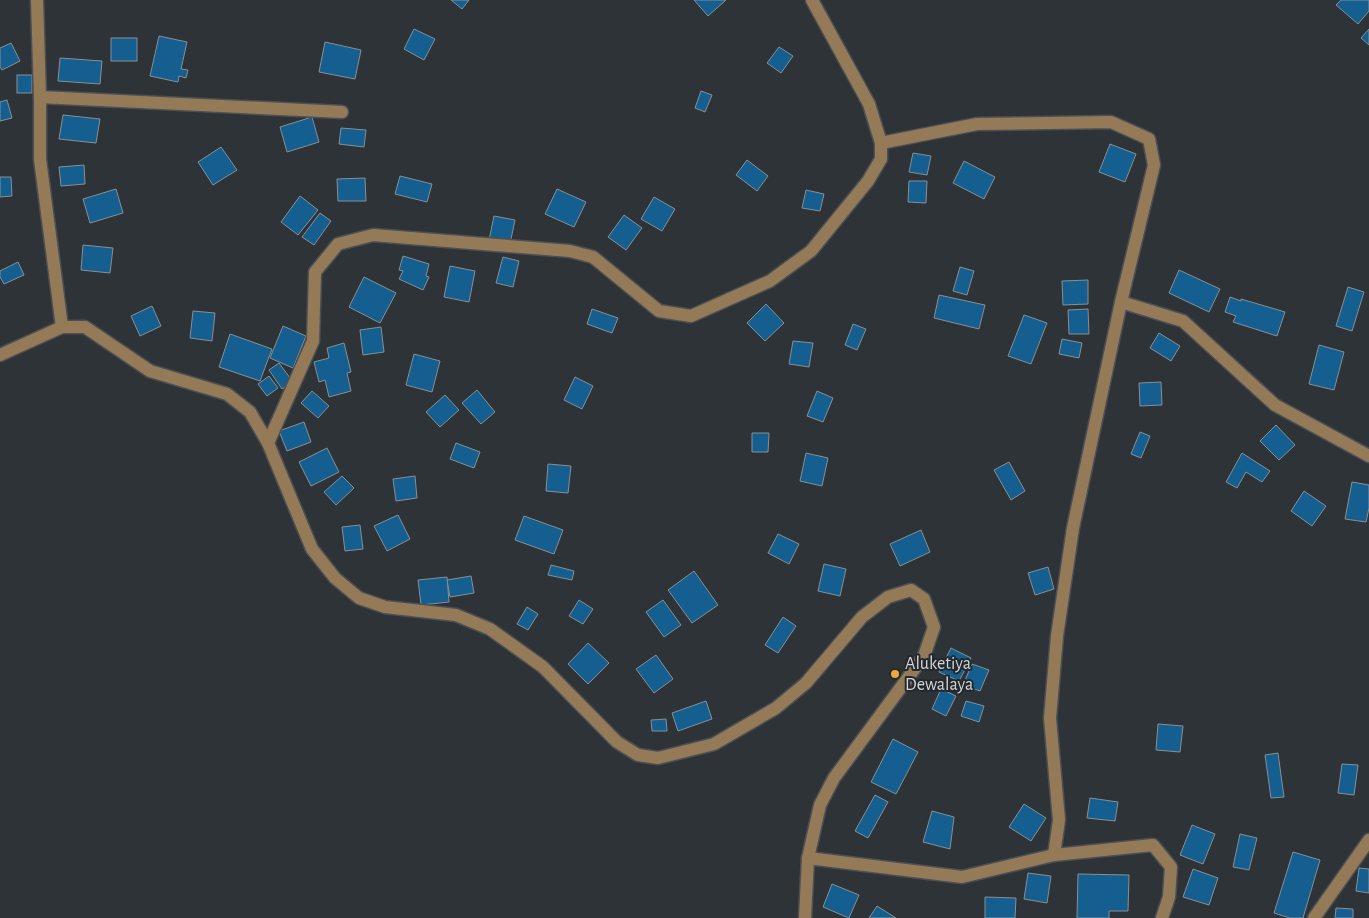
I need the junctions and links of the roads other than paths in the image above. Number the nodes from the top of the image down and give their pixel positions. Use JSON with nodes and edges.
{"nodes":[{"id":1,"x":37,"y":0,"type":"edge"},
{"id":2,"x":812,"y":0,"type":"edge"},
{"id":3,"x":40,"y":97,"type":"junction"},
{"id":4,"x":342,"y":112,"type":"dead end"},
{"id":5,"x":881,"y":142,"type":"junction"},
{"id":6,"x":1122,"y":302,"type":"junction"},
{"id":7,"x":62,"y":327,"type":"junction"},
{"id":8,"x":0,"y":355,"type":"edge"},
{"id":9,"x":268,"y":443,"type":"junction"},
{"id":10,"x":1369,"y":456,"type":"edge"},
{"id":11,"x":1369,"y":840,"type":"edge"},
{"id":12,"x":1054,"y":855,"type":"junction"},
{"id":13,"x":808,"y":858,"type":"junction"},
{"id":14,"x":805,"y":918,"type":"edge"},
{"id":15,"x":1162,"y":918,"type":"edge"},
{"id":16,"x":1314,"y":918,"type":"edge"}],
"edges":[{"from":1,"to":3,"type":"street"},
{"from":2,"to":5,"type":"street"},
{"from":3,"to":4,"type":"street"},
{"from":3,"to":7,"type":"street"},
{"from":5,"to":6,"type":"street"},
{"from":5,"to":9,"type":"street"},
{"from":6,"to":10,"type":"street"},
{"from":6,"to":12,"type":"street"},
{"from":7,"to":8,"type":"street"},
{"from":7,"to":9,"type":"street"},
{"from":9,"to":13,"type":"street"},
{"from":11,"to":16,"type":"street"},
{"from":12,"to":13,"type":"street"},
{"from":12,"to":15,"type":"street"},
{"from":13,"to":14,"type":"street"}]}
